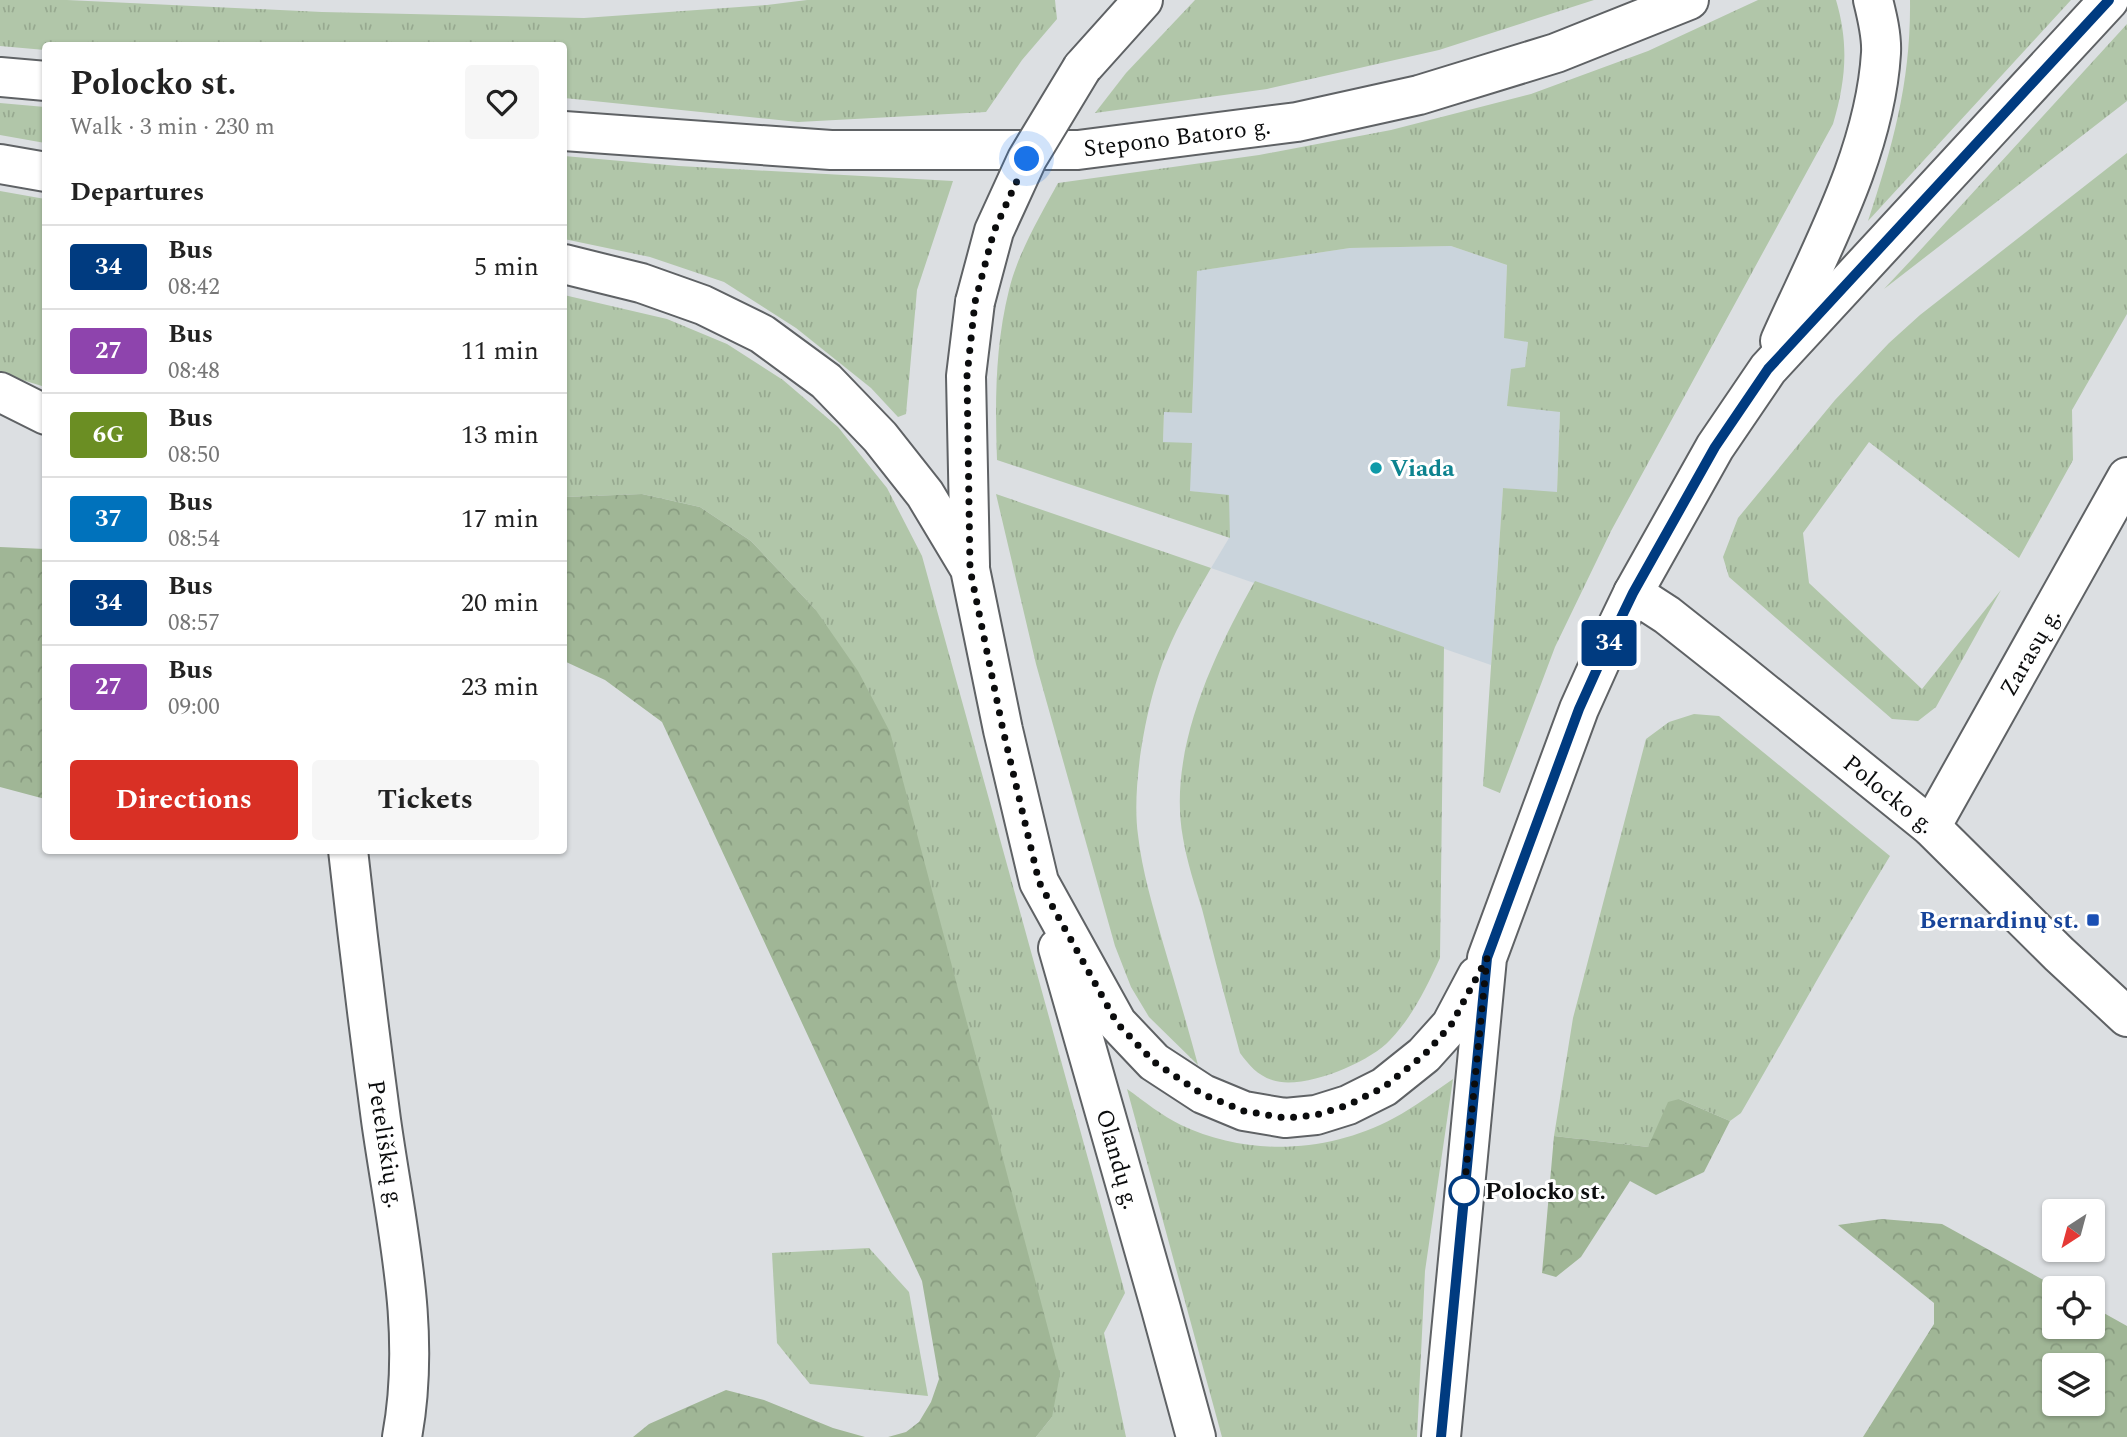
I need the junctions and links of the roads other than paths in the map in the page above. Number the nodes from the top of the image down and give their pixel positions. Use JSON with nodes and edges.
{"nodes":[{"id":1,"x":1143,"y":0,"type":"edge"},
{"id":2,"x":1689,"y":0,"type":"edge"},
{"id":3,"x":1873,"y":0,"type":"edge"},
{"id":4,"x":2109,"y":0,"type":"edge"},
{"id":5,"x":0,"y":77,"type":"edge"},
{"id":6,"x":42,"y":81,"type":"edge"},
{"id":7,"x":567,"y":131,"type":"edge"},
{"id":8,"x":0,"y":164,"type":"edge"},
{"id":9,"x":42,"y":171,"type":"edge"},
{"id":10,"x":567,"y":265,"type":"edge"},
{"id":11,"x":1768,"y":369,"type":"junction"},
{"id":12,"x":0,"y":392,"type":"edge"},
{"id":13,"x":42,"y":413,"type":"edge"},
{"id":14,"x":2127,"y":477,"type":"edge"},
{"id":15,"x":970,"y":569,"type":"junction"},
{"id":16,"x":1633,"y":593,"type":"junction"},
{"id":17,"x":1931,"y":827,"type":"junction"},
{"id":18,"x":348,"y":854,"type":"edge"},
{"id":19,"x":1039,"y":882,"type":"junction"},
{"id":20,"x":1487,"y":958,"type":"junction"},
{"id":21,"x":2127,"y":1017,"type":"edge"},
{"id":22,"x":402,"y":1437,"type":"edge"},
{"id":23,"x":1196,"y":1437,"type":"edge"},
{"id":24,"x":1441,"y":1437,"type":"edge"}],
"edges":[{"from":1,"to":15,"type":"main road","bridge":true},
{"from":2,"to":7,"type":"main road","name":"Stepono Batoro g."},
{"from":3,"to":11,"type":"main road"},
{"from":4,"to":11,"type":"main road"},
{"from":5,"to":6,"type":"main road"},
{"from":8,"to":9,"type":"main road"},
{"from":10,"to":15,"type":"main road"},
{"from":11,"to":16,"type":"main road"},
{"from":12,"to":13,"type":"main road"},
{"from":14,"to":17,"type":"main road","name":"Zarasų g."},
{"from":15,"to":19,"type":"main road"},
{"from":16,"to":17,"type":"main road","name":"Polocko g."},
{"from":16,"to":20,"type":"main road"},
{"from":17,"to":21,"type":"main road","name":"Polocko g."},
{"from":18,"to":22,"type":"main road","name":"Peteliškių g."},
{"from":19,"to":20,"type":"main road"},
{"from":19,"to":23,"type":"main road","name":"Olandų g."},
{"from":20,"to":24,"type":"main road"}]}
